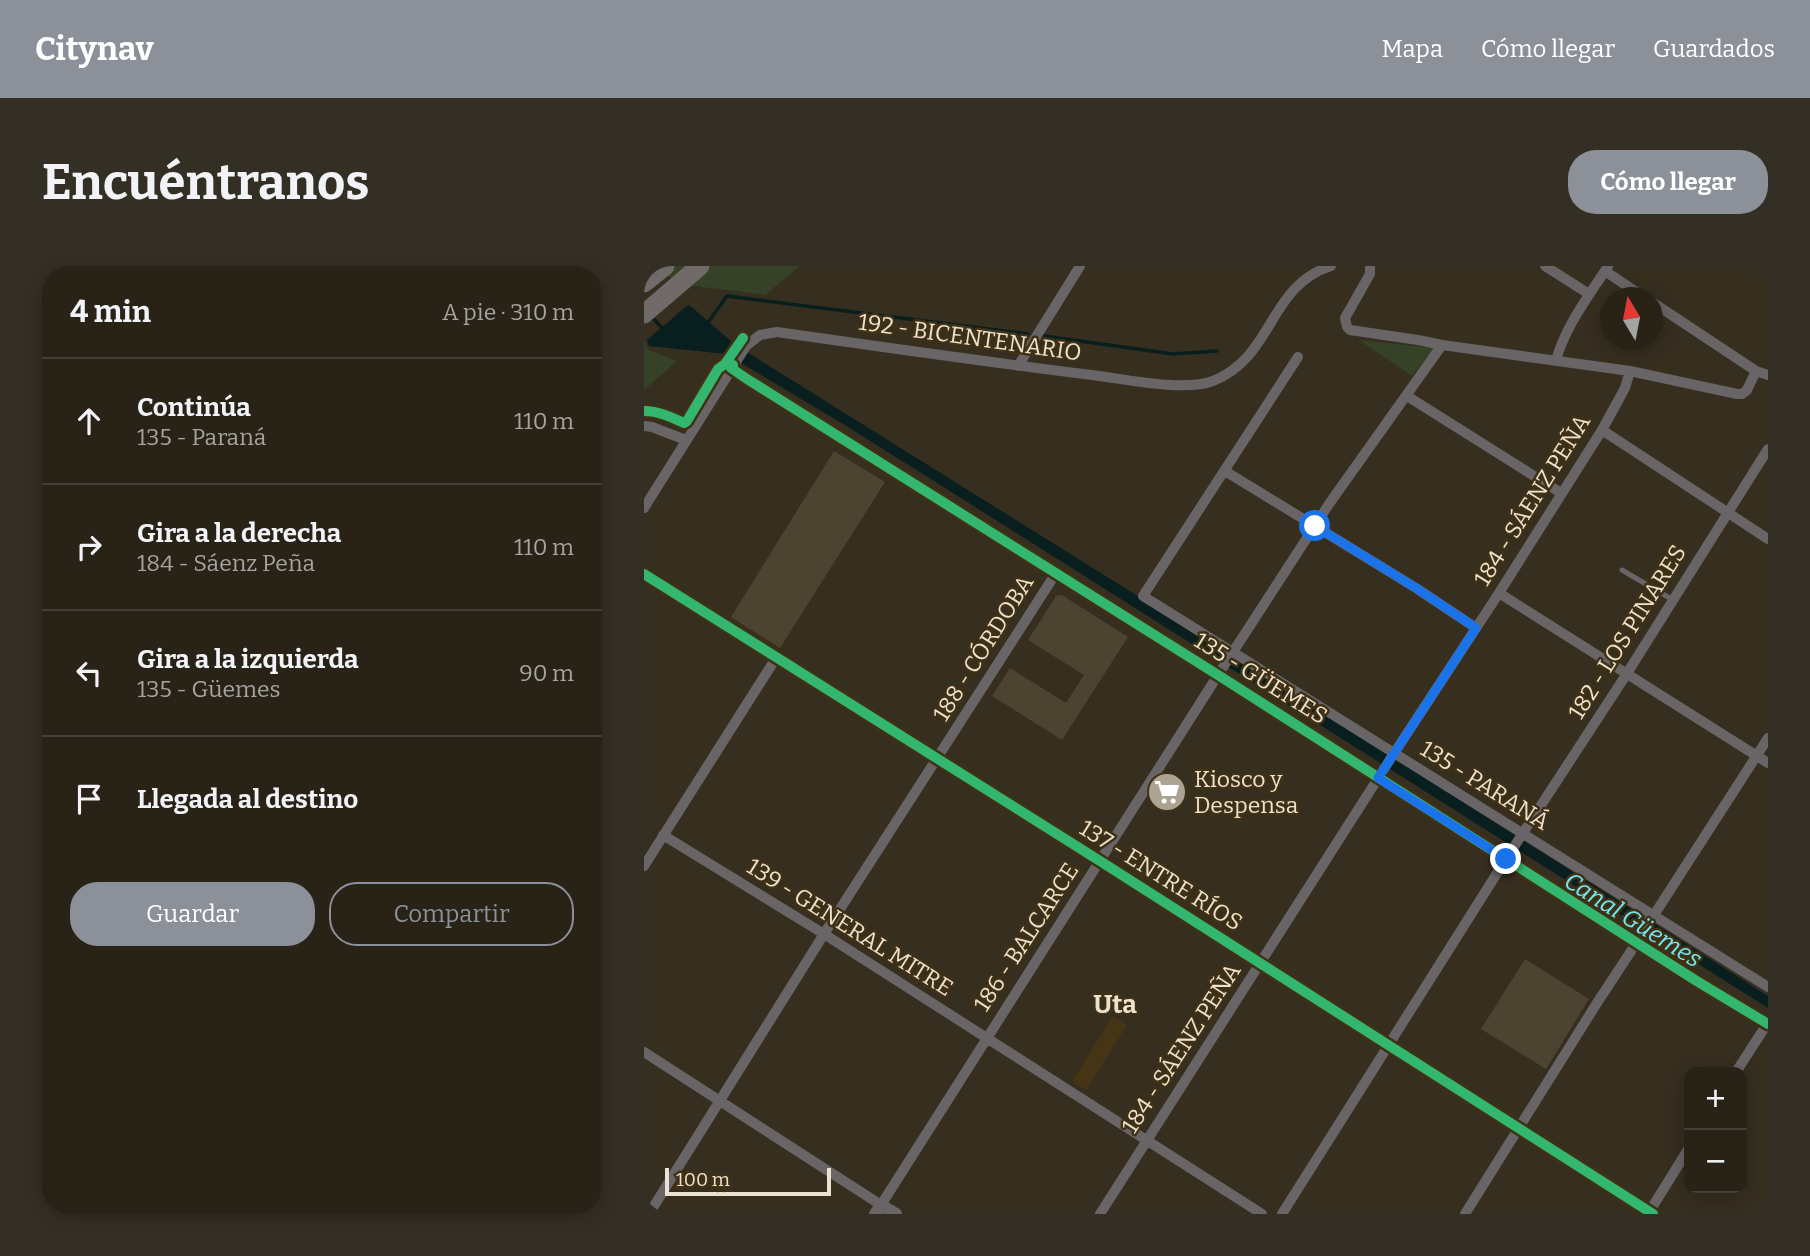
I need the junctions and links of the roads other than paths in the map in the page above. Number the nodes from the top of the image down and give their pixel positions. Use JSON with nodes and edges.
{"nodes":[{"id":1,"x":700,"y":266,"type":"edge"},
{"id":2,"x":1080,"y":266,"type":"edge"},
{"id":3,"x":1331,"y":266,"type":"edge"},
{"id":4,"x":1370,"y":266,"type":"edge"},
{"id":5,"x":1545,"y":266,"type":"edge"},
{"id":6,"x":662,"y":268,"type":"edge"},
{"id":7,"x":1607,"y":269,"type":"edge"},
{"id":8,"x":644,"y":284,"type":"edge"},
{"id":9,"x":1631,"y":287,"type":"edge"},
{"id":10,"x":1589,"y":294,"type":"junction"},
{"id":11,"x":1663,"y":309,"type":"edge"},
{"id":12,"x":644,"y":314,"type":"edge"},
{"id":13,"x":1442,"y":345,"type":"junction"},
{"id":14,"x":1298,"y":357,"type":"dead end"},
{"id":15,"x":1556,"y":360,"type":"junction"},
{"id":16,"x":1018,"y":366,"type":"junction"},
{"id":17,"x":732,"y":367,"type":"junction"},
{"id":18,"x":1630,"y":371,"type":"junction"},
{"id":19,"x":1756,"y":371,"type":"junction"},
{"id":20,"x":1768,"y":375,"type":"edge"},
{"id":21,"x":1406,"y":396,"type":"junction"},
{"id":22,"x":644,"y":426,"type":"edge"},
{"id":23,"x":1602,"y":430,"type":"junction"},
{"id":24,"x":687,"y":440,"type":"junction"},
{"id":25,"x":1768,"y":449,"type":"edge"},
{"id":26,"x":1224,"y":471,"type":"junction"},
{"id":27,"x":1561,"y":493,"type":"junction"},
{"id":28,"x":644,"y":508,"type":"edge"},
{"id":29,"x":1727,"y":513,"type":"junction"},
{"id":30,"x":1315,"y":526,"type":"junction"},
{"id":31,"x":1768,"y":540,"type":"edge"},
{"id":32,"x":1622,"y":570,"type":"dead end"},
{"id":33,"x":1055,"y":573,"type":"junction"},
{"id":34,"x":644,"y":574,"type":"edge"},
{"id":35,"x":1499,"y":593,"type":"junction"},
{"id":36,"x":1673,"y":600,"type":"junction"},
{"id":37,"x":1476,"y":628,"type":"junction"},
{"id":38,"x":1232,"y":655,"type":"junction"},
{"id":39,"x":776,"y":658,"type":"junction"},
{"id":40,"x":1220,"y":673,"type":"junction"},
{"id":41,"x":1626,"y":675,"type":"junction"},
{"id":42,"x":1768,"y":738,"type":"edge"},
{"id":43,"x":1392,"y":755,"type":"junction"},
{"id":44,"x":1756,"y":756,"type":"junction"},
{"id":45,"x":937,"y":759,"type":"junction"},
{"id":46,"x":1768,"y":763,"type":"edge"},
{"id":47,"x":1381,"y":774,"type":"junction"},
{"id":48,"x":663,"y":835,"type":"junction"},
{"id":49,"x":1522,"y":835,"type":"junction"},
{"id":50,"x":1507,"y":857,"type":"junction"},
{"id":51,"x":1100,"y":861,"type":"junction"},
{"id":52,"x":644,"y":866,"type":"edge"},
{"id":53,"x":1652,"y":916,"type":"junction"},
{"id":54,"x":824,"y":934,"type":"junction"},
{"id":55,"x":1639,"y":939,"type":"junction"},
{"id":56,"x":1261,"y":963,"type":"junction"},
{"id":57,"x":1768,"y":987,"type":"edge"},
{"id":58,"x":1768,"y":1024,"type":"edge"},
{"id":59,"x":986,"y":1039,"type":"junction"},
{"id":60,"x":1389,"y":1046,"type":"junction"},
{"id":61,"x":644,"y":1052,"type":"edge"},
{"id":62,"x":1740,"y":1067,"type":"edge"},
{"id":63,"x":721,"y":1101,"type":"junction"},
{"id":64,"x":1519,"y":1128,"type":"junction"},
{"id":65,"x":1147,"y":1140,"type":"junction"},
{"id":66,"x":1684,"y":1156,"type":"edge"},
{"id":67,"x":878,"y":1209,"type":"edge"},
{"id":68,"x":1650,"y":1213,"type":"edge"},
{"id":69,"x":649,"y":1214,"type":"edge"},
{"id":70,"x":896,"y":1214,"type":"edge"},
{"id":71,"x":1100,"y":1214,"type":"edge"},
{"id":72,"x":1262,"y":1214,"type":"edge"},
{"id":73,"x":1282,"y":1214,"type":"edge"},
{"id":74,"x":1465,"y":1214,"type":"edge"}],
"edges":[{"from":1,"to":12,"type":"highway"},
{"from":2,"to":16,"type":"street"},
{"from":3,"to":16,"type":"street","name":"192 - BICENTENARIO"},
{"from":4,"to":13,"type":"street"},
{"from":5,"to":10,"type":"street"},
{"from":6,"to":8,"type":"highway"},
{"from":7,"to":9,"type":"street"},
{"from":7,"to":10,"type":"street"},
{"from":10,"to":15,"type":"street"},
{"from":11,"to":19,"type":"street"},
{"from":13,"to":15,"type":"street"},
{"from":13,"to":21,"type":"street","name":"186 - BALCARCE"},
{"from":14,"to":26,"type":"street"},
{"from":15,"to":18,"type":"street"},
{"from":16,"to":17,"type":"street","name":"192 - BICENTENARIO"},
{"from":17,"to":24,"type":"street","name":"192 - BICENTENARIO"},
{"from":17,"to":33,"type":"street","name":"135 - GÜEMES"},
{"from":18,"to":19,"type":"street"},
{"from":18,"to":23,"type":"street","name":"184 - SÁENZ PEÑA"},
{"from":19,"to":20,"type":"street"},
{"from":21,"to":27,"type":"street"},
{"from":21,"to":30,"type":"street","name":"186 - BALCARCE"},
{"from":22,"to":24,"type":"street"},
{"from":23,"to":27,"type":"street","name":"184 - SÁENZ PEÑA"},
{"from":23,"to":29,"type":"street"},
{"from":24,"to":28,"type":"street","name":"192 - BICENTENARIO"},
{"from":25,"to":29,"type":"street","name":"182 - LOS PINARES"},
{"from":26,"to":30,"type":"street"},
{"from":26,"to":38,"type":"street","name":"135 - PARANÁ"},
{"from":27,"to":35,"type":"street","name":"184 - SÁENZ PEÑA"},
{"from":29,"to":31,"type":"street"},
{"from":29,"to":36,"type":"street","name":"182 - LOS PINARES"},
{"from":30,"to":37,"type":"street"},
{"from":30,"to":38,"type":"street","name":"186 - BALCARCE"},
{"from":32,"to":36,"type":"lane"},
{"from":33,"to":40,"type":"street","name":"135 - GÜEMES"},
{"from":33,"to":45,"type":"street","name":"188 - CÓRDOBA"},
{"from":34,"to":39,"type":"street","name":"137 - ENTRE RÍOS"},
{"from":35,"to":37,"type":"street","name":"184 - SÁENZ PEÑA"},
{"from":35,"to":41,"type":"street"},
{"from":36,"to":41,"type":"street","name":"182 - LOS PINARES"},
{"from":37,"to":43,"type":"street","name":"184 - SÁENZ PEÑA"},
{"from":38,"to":40,"type":"street","name":"186 - BALCARCE"},
{"from":38,"to":43,"type":"street","name":"135 - PARANÁ"},
{"from":39,"to":45,"type":"street","name":"137 - ENTRE RÍOS"},
{"from":39,"to":48,"type":"street"},
{"from":40,"to":47,"type":"street","name":"135 - GÜEMES"},
{"from":40,"to":51,"type":"street","name":"186 - BALCARCE"},
{"from":41,"to":44,"type":"street"},
{"from":41,"to":49,"type":"street","name":"182 - LOS PINARES"},
{"from":42,"to":44,"type":"street"},
{"from":43,"to":47,"type":"street","name":"184 - SÁENZ PEÑA"},
{"from":43,"to":49,"type":"street","name":"135 - PARANÁ"},
{"from":44,"to":46,"type":"street"},
{"from":44,"to":53,"type":"street"},
{"from":45,"to":51,"type":"street","name":"137 - ENTRE RÍOS"},
{"from":45,"to":54,"type":"street","name":"188 - CÓRDOBA"},
{"from":47,"to":50,"type":"street","name":"135 - GÜEMES"},
{"from":47,"to":56,"type":"street","name":"184 - SÁENZ PEÑA"},
{"from":48,"to":52,"type":"street"},
{"from":48,"to":54,"type":"street","name":"139 - GENERAL MITRE"},
{"from":49,"to":50,"type":"street","name":"182 - LOS PINARES"},
{"from":49,"to":53,"type":"street","name":"135 - PARANÁ"},
{"from":50,"to":55,"type":"street","name":"135 - GÜEMES"},
{"from":50,"to":60,"type":"street","name":"182 - LOS PINARES"},
{"from":51,"to":56,"type":"street","name":"137 - ENTRE RÍOS"},
{"from":51,"to":59,"type":"street","name":"186 - BALCARCE"},
{"from":53,"to":55,"type":"street"},
{"from":53,"to":57,"type":"street","name":"135 - PARANÁ"},
{"from":54,"to":59,"type":"street","name":"139 - GENERAL MITRE"},
{"from":54,"to":63,"type":"street","name":"188 - CÓRDOBA"},
{"from":55,"to":58,"type":"street","name":"135 - GÜEMES"},
{"from":55,"to":64,"type":"street"},
{"from":56,"to":60,"type":"street","name":"137 - ENTRE RÍOS"},
{"from":56,"to":65,"type":"street","name":"184 - SÁENZ PEÑA"},
{"from":58,"to":62,"type":"street"},
{"from":59,"to":65,"type":"street","name":"139 - GENERAL MITRE"},
{"from":59,"to":67,"type":"street","name":"186 - BALCARCE"},
{"from":60,"to":64,"type":"street","name":"137 - ENTRE RÍOS"},
{"from":60,"to":73,"type":"street","name":"182 - LOS PINARES"},
{"from":61,"to":63,"type":"street"},
{"from":63,"to":67,"type":"street"},
{"from":63,"to":69,"type":"street","name":"188 - CÓRDOBA"},
{"from":64,"to":68,"type":"street","name":"137 - ENTRE RÍOS"},
{"from":64,"to":74,"type":"street"},
{"from":65,"to":71,"type":"street","name":"184 - SÁENZ PEÑA"},
{"from":65,"to":72,"type":"street","name":"139 - GENERAL MITRE"},
{"from":66,"to":68,"type":"street"},
{"from":67,"to":70,"type":"street"}]}
